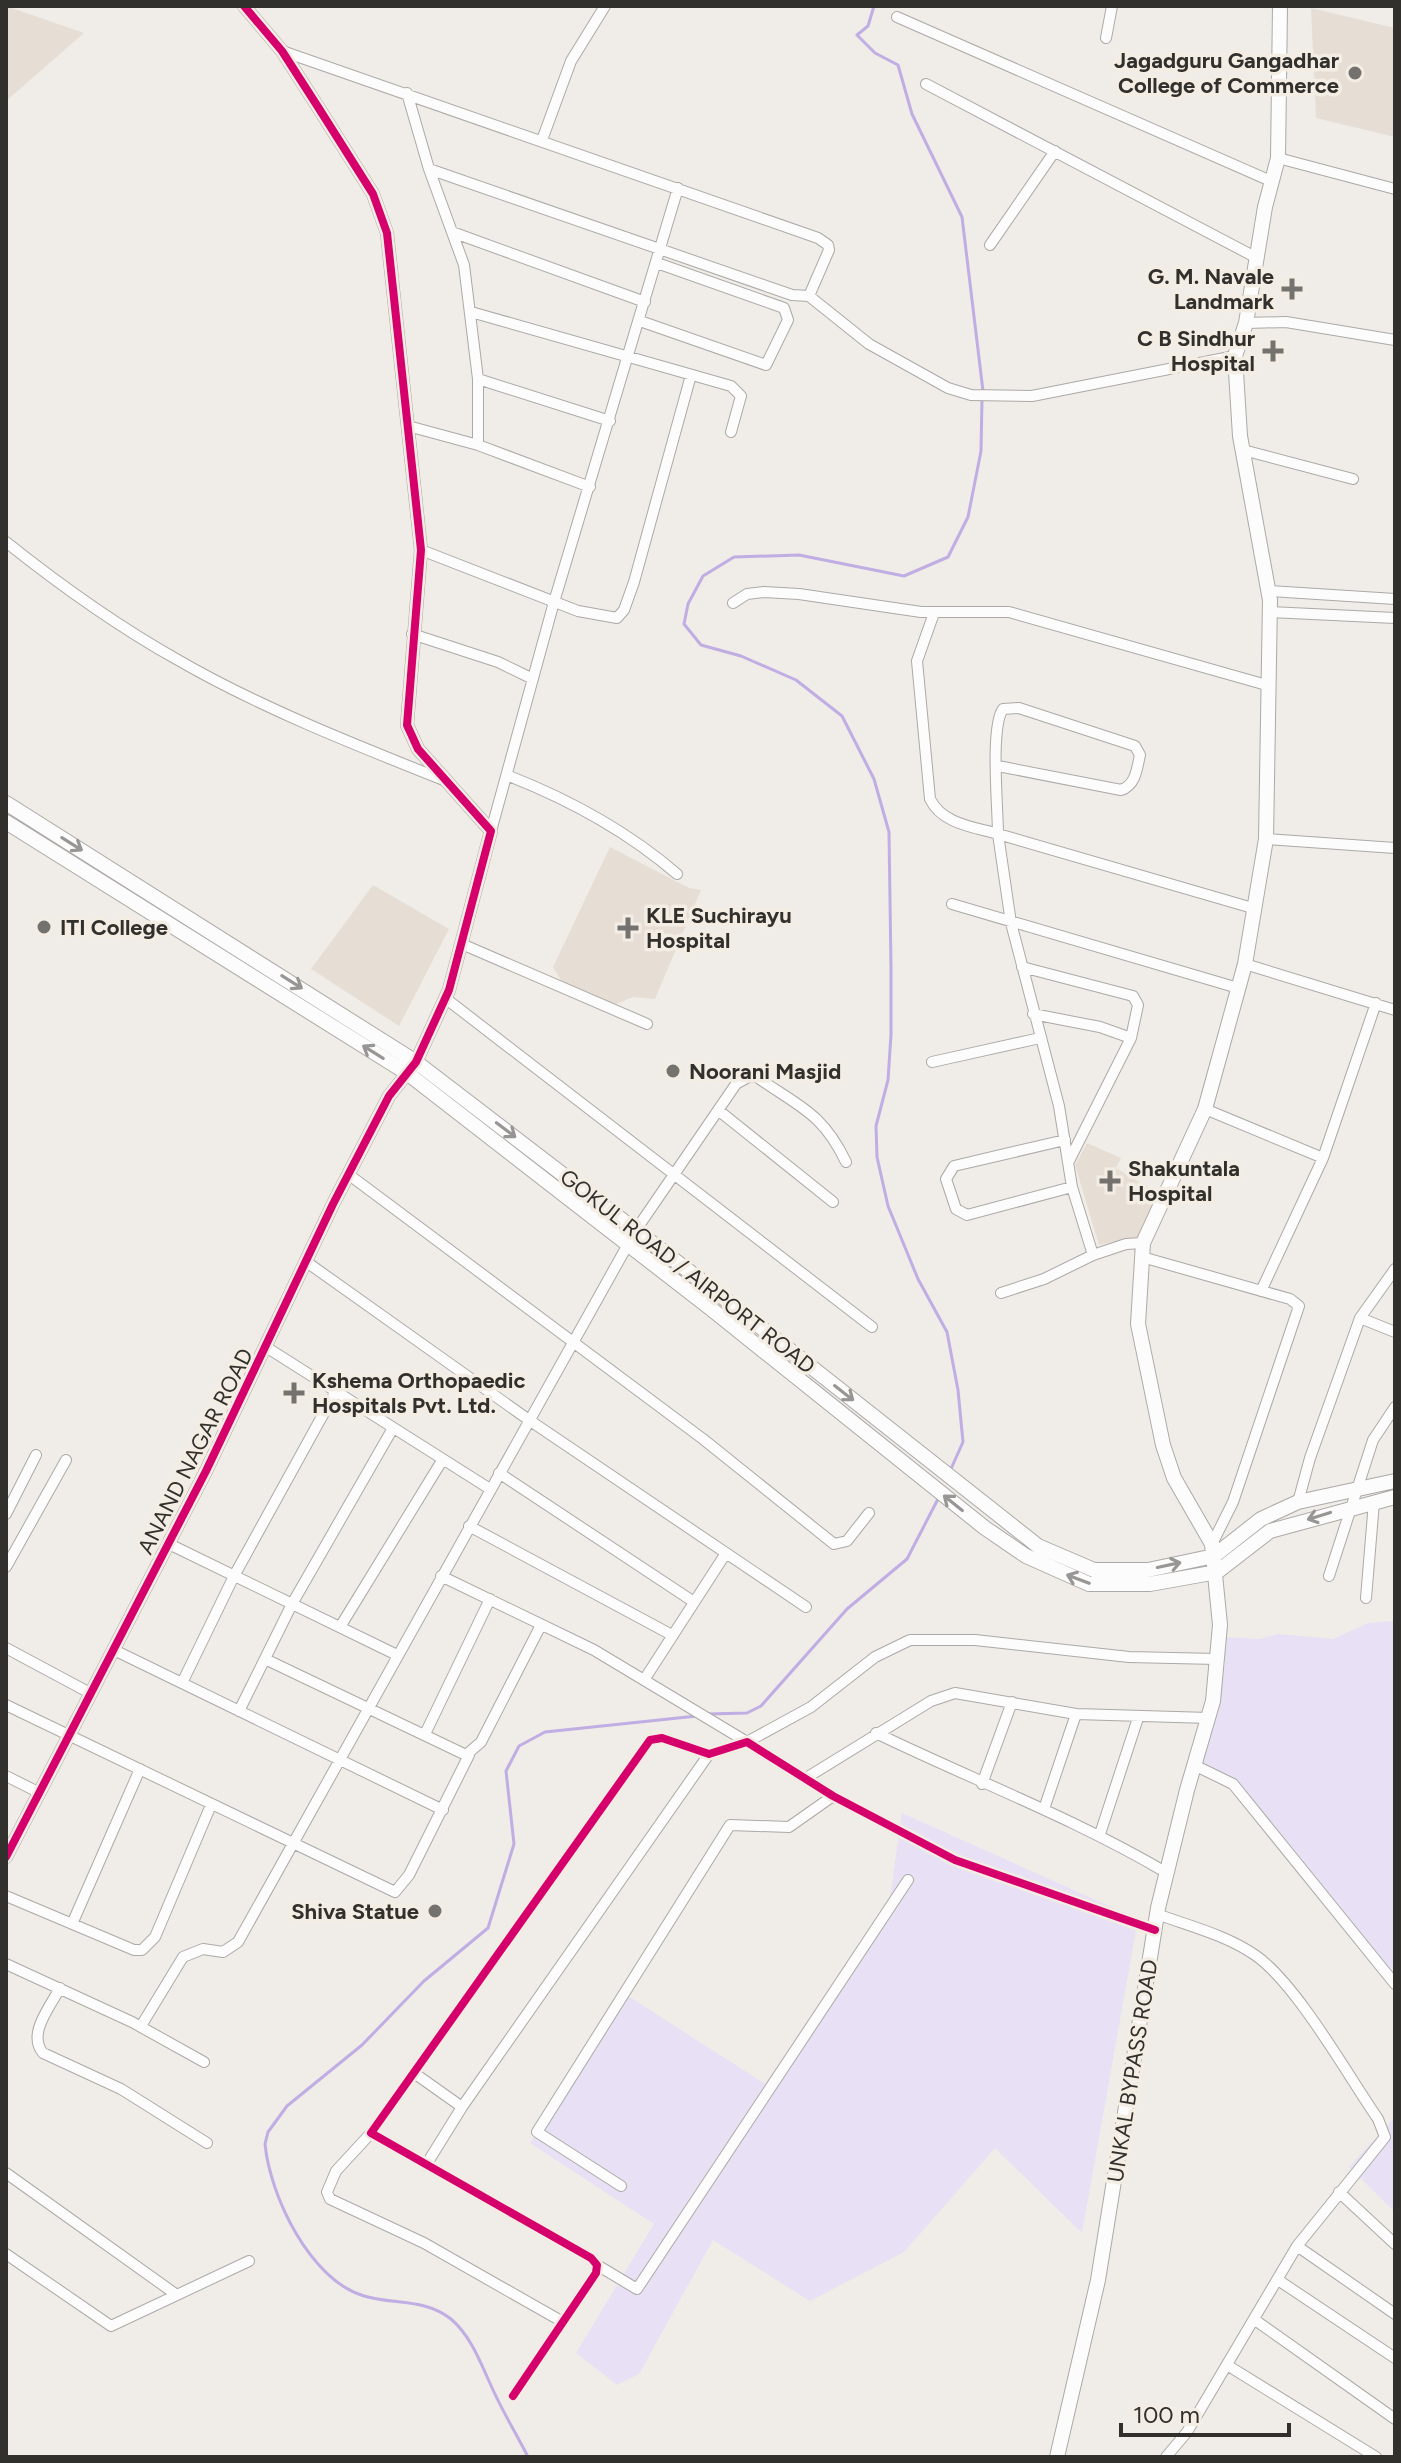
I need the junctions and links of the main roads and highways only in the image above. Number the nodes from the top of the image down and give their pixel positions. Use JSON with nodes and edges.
{"nodes":[{"id":1,"x":1280,"y":6,"type":"edge"},
{"id":2,"x":6,"y":803,"type":"edge"},
{"id":3,"x":6,"y":822,"type":"edge"},
{"id":4,"x":411,"y":1068,"type":"junction"},
{"id":5,"x":1395,"y":1481,"type":"edge"},
{"id":6,"x":1395,"y":1497,"type":"edge"},
{"id":7,"x":1213,"y":1550,"type":"junction"},
{"id":8,"x":1035,"y":1552,"type":"junction"},
{"id":9,"x":1217,"y":1572,"type":"junction"},
{"id":10,"x":1057,"y":2457,"type":"edge"}],
"edges":[{"from":1,"to":7,"type":"main road","name":"UNKAL BYPASS ROAD"},
{"from":2,"to":4,"type":"main road","name":"GOKUL ROAD / AIRPORT ROAD","one_way":true},
{"from":4,"to":3,"type":"main road","name":"GOKUL ROAD / AIRPORT ROAD","one_way":true},
{"from":4,"to":8,"type":"main road","name":"GOKUL ROAD / AIRPORT ROAD","one_way":true},
{"from":8,"to":4,"type":"main road","name":"GOKUL ROAD / AIRPORT ROAD","one_way":true},
{"from":5,"to":7,"type":"main road","name":"GOKUL ROAD / AIRPORT ROAD"},
{"from":6,"to":9,"type":"main road","name":"GOKUL ROAD / AIRPORT ROAD","one_way":true},
{"from":8,"to":7,"type":"main road","name":"GOKUL ROAD / AIRPORT ROAD","one_way":true},
{"from":7,"to":9,"type":"main road","name":"UNKAL BYPASS ROAD"},
{"from":9,"to":8,"type":"main road","name":"GOKUL ROAD / AIRPORT ROAD","one_way":true},
{"from":9,"to":10,"type":"main road","name":"UNKAL BYPASS ROAD"}]}
